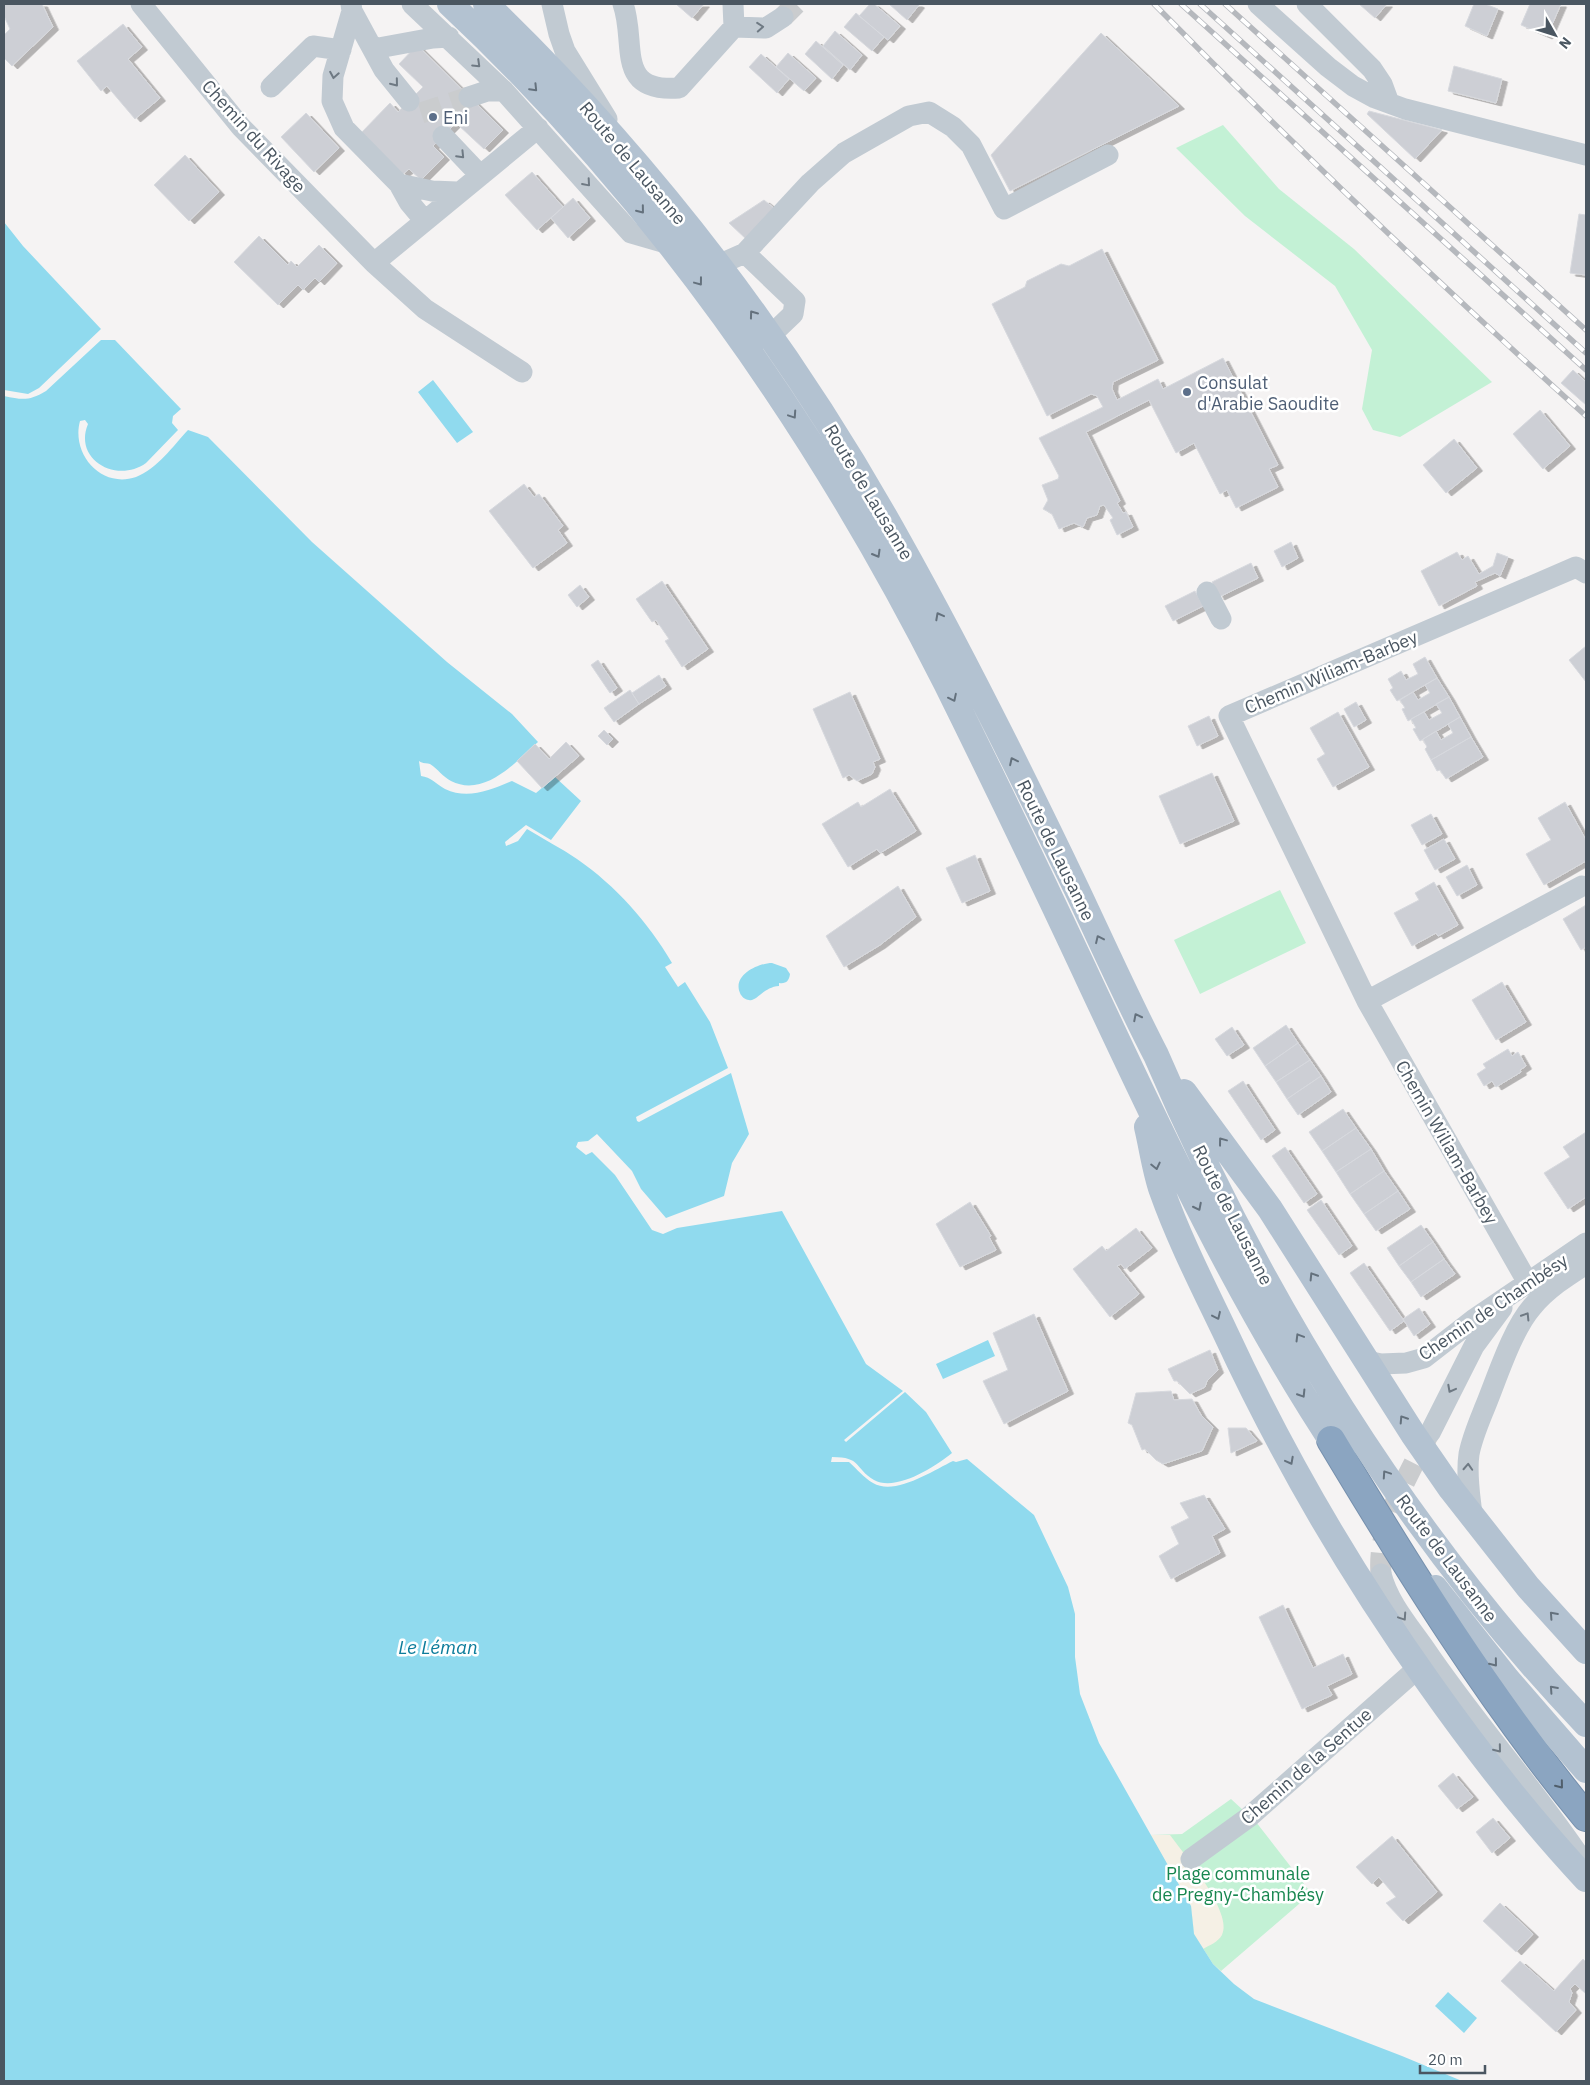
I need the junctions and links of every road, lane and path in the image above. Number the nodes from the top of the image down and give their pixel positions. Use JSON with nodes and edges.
{"nodes":[{"id":1,"x":141,"y":4,"type":"edge"},
{"id":2,"x":412,"y":4,"type":"edge"},
{"id":3,"x":450,"y":4,"type":"edge"},
{"id":4,"x":486,"y":4,"type":"edge"},
{"id":5,"x":623,"y":4,"type":"edge"},
{"id":6,"x":733,"y":4,"type":"edge"},
{"id":7,"x":1258,"y":4,"type":"edge"},
{"id":8,"x":1307,"y":4,"type":"edge"},
{"id":9,"x":555,"y":6,"type":"edge"},
{"id":10,"x":351,"y":8,"type":"edge"},
{"id":11,"x":783,"y":17,"type":"tunnel mouth"},
{"id":12,"x":734,"y":27,"type":"junction"},
{"id":13,"x":449,"y":37,"type":"junction"},
{"id":14,"x":373,"y":49,"type":"junction"},
{"id":15,"x":341,"y":50,"type":"junction"},
{"id":16,"x":271,"y":87,"type":"dead end"},
{"id":17,"x":504,"y":91,"type":"junction"},
{"id":18,"x":469,"y":97,"type":"tunnel mouth"},
{"id":19,"x":409,"y":101,"type":"dead end"},
{"id":20,"x":1389,"y":103,"type":"junction"},
{"id":21,"x":538,"y":128,"type":"junction"},
{"id":22,"x":443,"y":136,"type":"dead end"},
{"id":23,"x":1108,"y":155,"type":"dead end"},
{"id":24,"x":1586,"y":155,"type":"edge"},
{"id":25,"x":632,"y":159,"type":"junction"},
{"id":26,"x":479,"y":174,"type":"junction"},
{"id":27,"x":399,"y":184,"type":"junction"},
{"id":28,"x":458,"y":192,"type":"junction"},
{"id":29,"x":424,"y":220,"type":"junction"},
{"id":30,"x":669,"y":244,"type":"junction"},
{"id":31,"x":745,"y":253,"type":"junction"},
{"id":32,"x":374,"y":263,"type":"junction"},
{"id":33,"x":718,"y":265,"type":"junction"},
{"id":34,"x":770,"y":336,"type":"junction"},
{"id":35,"x":522,"y":372,"type":"dead end"},
{"id":36,"x":1586,"y":572,"type":"edge"},
{"id":37,"x":1207,"y":592,"type":"dead end"},
{"id":38,"x":1221,"y":619,"type":"dead end"},
{"id":39,"x":1582,"y":886,"type":"dead end"},
{"id":40,"x":1367,"y":1001,"type":"junction"},
{"id":41,"x":1156,"y":1055,"type":"junction"},
{"id":42,"x":1138,"y":1084,"type":"junction"},
{"id":43,"x":1586,"y":1243,"type":"edge"},
{"id":44,"x":1586,"y":1264,"type":"edge"},
{"id":45,"x":1522,"y":1287,"type":"junction"},
{"id":46,"x":1367,"y":1362,"type":"junction"},
{"id":47,"x":1430,"y":1432,"type":"tunnel mouth"},
{"id":48,"x":1331,"y":1440,"type":"junction"},
{"id":49,"x":1472,"y":1515,"type":"junction"},
{"id":50,"x":1381,"y":1574,"type":"tunnel mouth"},
{"id":51,"x":1586,"y":1651,"type":"edge"},
{"id":52,"x":1418,"y":1668,"type":"junction"},
{"id":53,"x":1586,"y":1724,"type":"edge"},
{"id":54,"x":1586,"y":1770,"type":"edge"},
{"id":55,"x":1586,"y":1817,"type":"edge"},
{"id":56,"x":1191,"y":1859,"type":"dead end"},
{"id":57,"x":1586,"y":1867,"type":"edge"},
{"id":58,"x":1586,"y":1878,"type":"edge"}],
"edges":[{"from":1,"to":32,"type":"street","name":"Chemin du Rivage"},
{"from":2,"to":13,"type":"street","name":"Route de Lausanne"},
{"from":3,"to":30,"type":"main road","name":"Route de Lausanne","one_way":true},
{"from":4,"to":25,"type":"main road","name":"Route de Lausanne"},
{"from":5,"to":12,"type":"street"},
{"from":6,"to":12,"type":"street"},
{"from":7,"to":20,"type":"street"},
{"from":8,"to":20,"type":"street"},
{"from":9,"to":25,"type":"street"},
{"from":10,"to":14,"type":"street"},
{"from":10,"to":15,"type":"street"},
{"from":12,"to":11,"type":"street","one_way":true},
{"from":13,"to":14,"type":"street"},
{"from":13,"to":17,"type":"street","name":"Route de Lausanne","one_way":true},
{"from":14,"to":19,"type":"street","one_way":true},
{"from":15,"to":16,"type":"street"},
{"from":15,"to":27,"type":"street","one_way":true},
{"from":17,"to":18,"type":"street"},
{"from":17,"to":21,"type":"street","name":"Route de Lausanne"},
{"from":20,"to":24,"type":"street"},
{"from":21,"to":26,"type":"street"},
{"from":21,"to":30,"type":"street","name":"Route de Lausanne","one_way":true},
{"from":22,"to":26,"type":"street","one_way":true},
{"from":23,"to":31,"type":"street"},
{"from":25,"to":33,"type":"main road","name":"Route de Lausanne"},
{"from":26,"to":28,"type":"street"},
{"from":27,"to":28,"type":"street"},
{"from":27,"to":29,"type":"street"},
{"from":28,"to":29,"type":"street"},
{"from":29,"to":32,"type":"street"},
{"from":30,"to":42,"type":"main road","name":"Route de Lausanne","one_way":true},
{"from":31,"to":33,"type":"street"},
{"from":31,"to":34,"type":"street"},
{"from":32,"to":35,"type":"street","name":"Chemin du Rivage"},
{"from":34,"to":33,"type":"main road","name":"Route de Lausanne","one_way":true},
{"from":41,"to":34,"type":"main road","name":"Route de Lausanne","one_way":true},
{"from":36,"to":40,"type":"street","name":"Chemin Wiliam-Barbey"},
{"from":37,"to":38,"type":"street"},
{"from":39,"to":40,"type":"street"},
{"from":40,"to":45,"type":"street","name":"Chemin Wiliam-Barbey"},
{"from":46,"to":41,"type":"main road","one_way":true},
{"from":53,"to":41,"type":"main road","name":"Route de Lausanne","one_way":true},
{"from":42,"to":48,"type":"main road","name":"Route de Lausanne","one_way":true},
{"from":42,"to":52,"type":"main road","one_way":true},
{"from":43,"to":45,"type":"street","name":"Chemin de Chambésy"},
{"from":49,"to":44,"type":"street","one_way":true},
{"from":45,"to":46,"type":"street","name":"Chemin de Chambésy"},
{"from":45,"to":47,"type":"street","one_way":true},
{"from":49,"to":46,"type":"main road","one_way":true},
{"from":48,"to":54,"type":"main road","name":"Route de Lausanne","one_way":true},
{"from":48,"to":55,"type":"highway","one_way":true},
{"from":51,"to":49,"type":"main road","one_way":true},
{"from":50,"to":57,"type":"street","one_way":true},
{"from":52,"to":56,"type":"street","name":"Chemin de la Sentue"},
{"from":52,"to":58,"type":"main road"}]}
